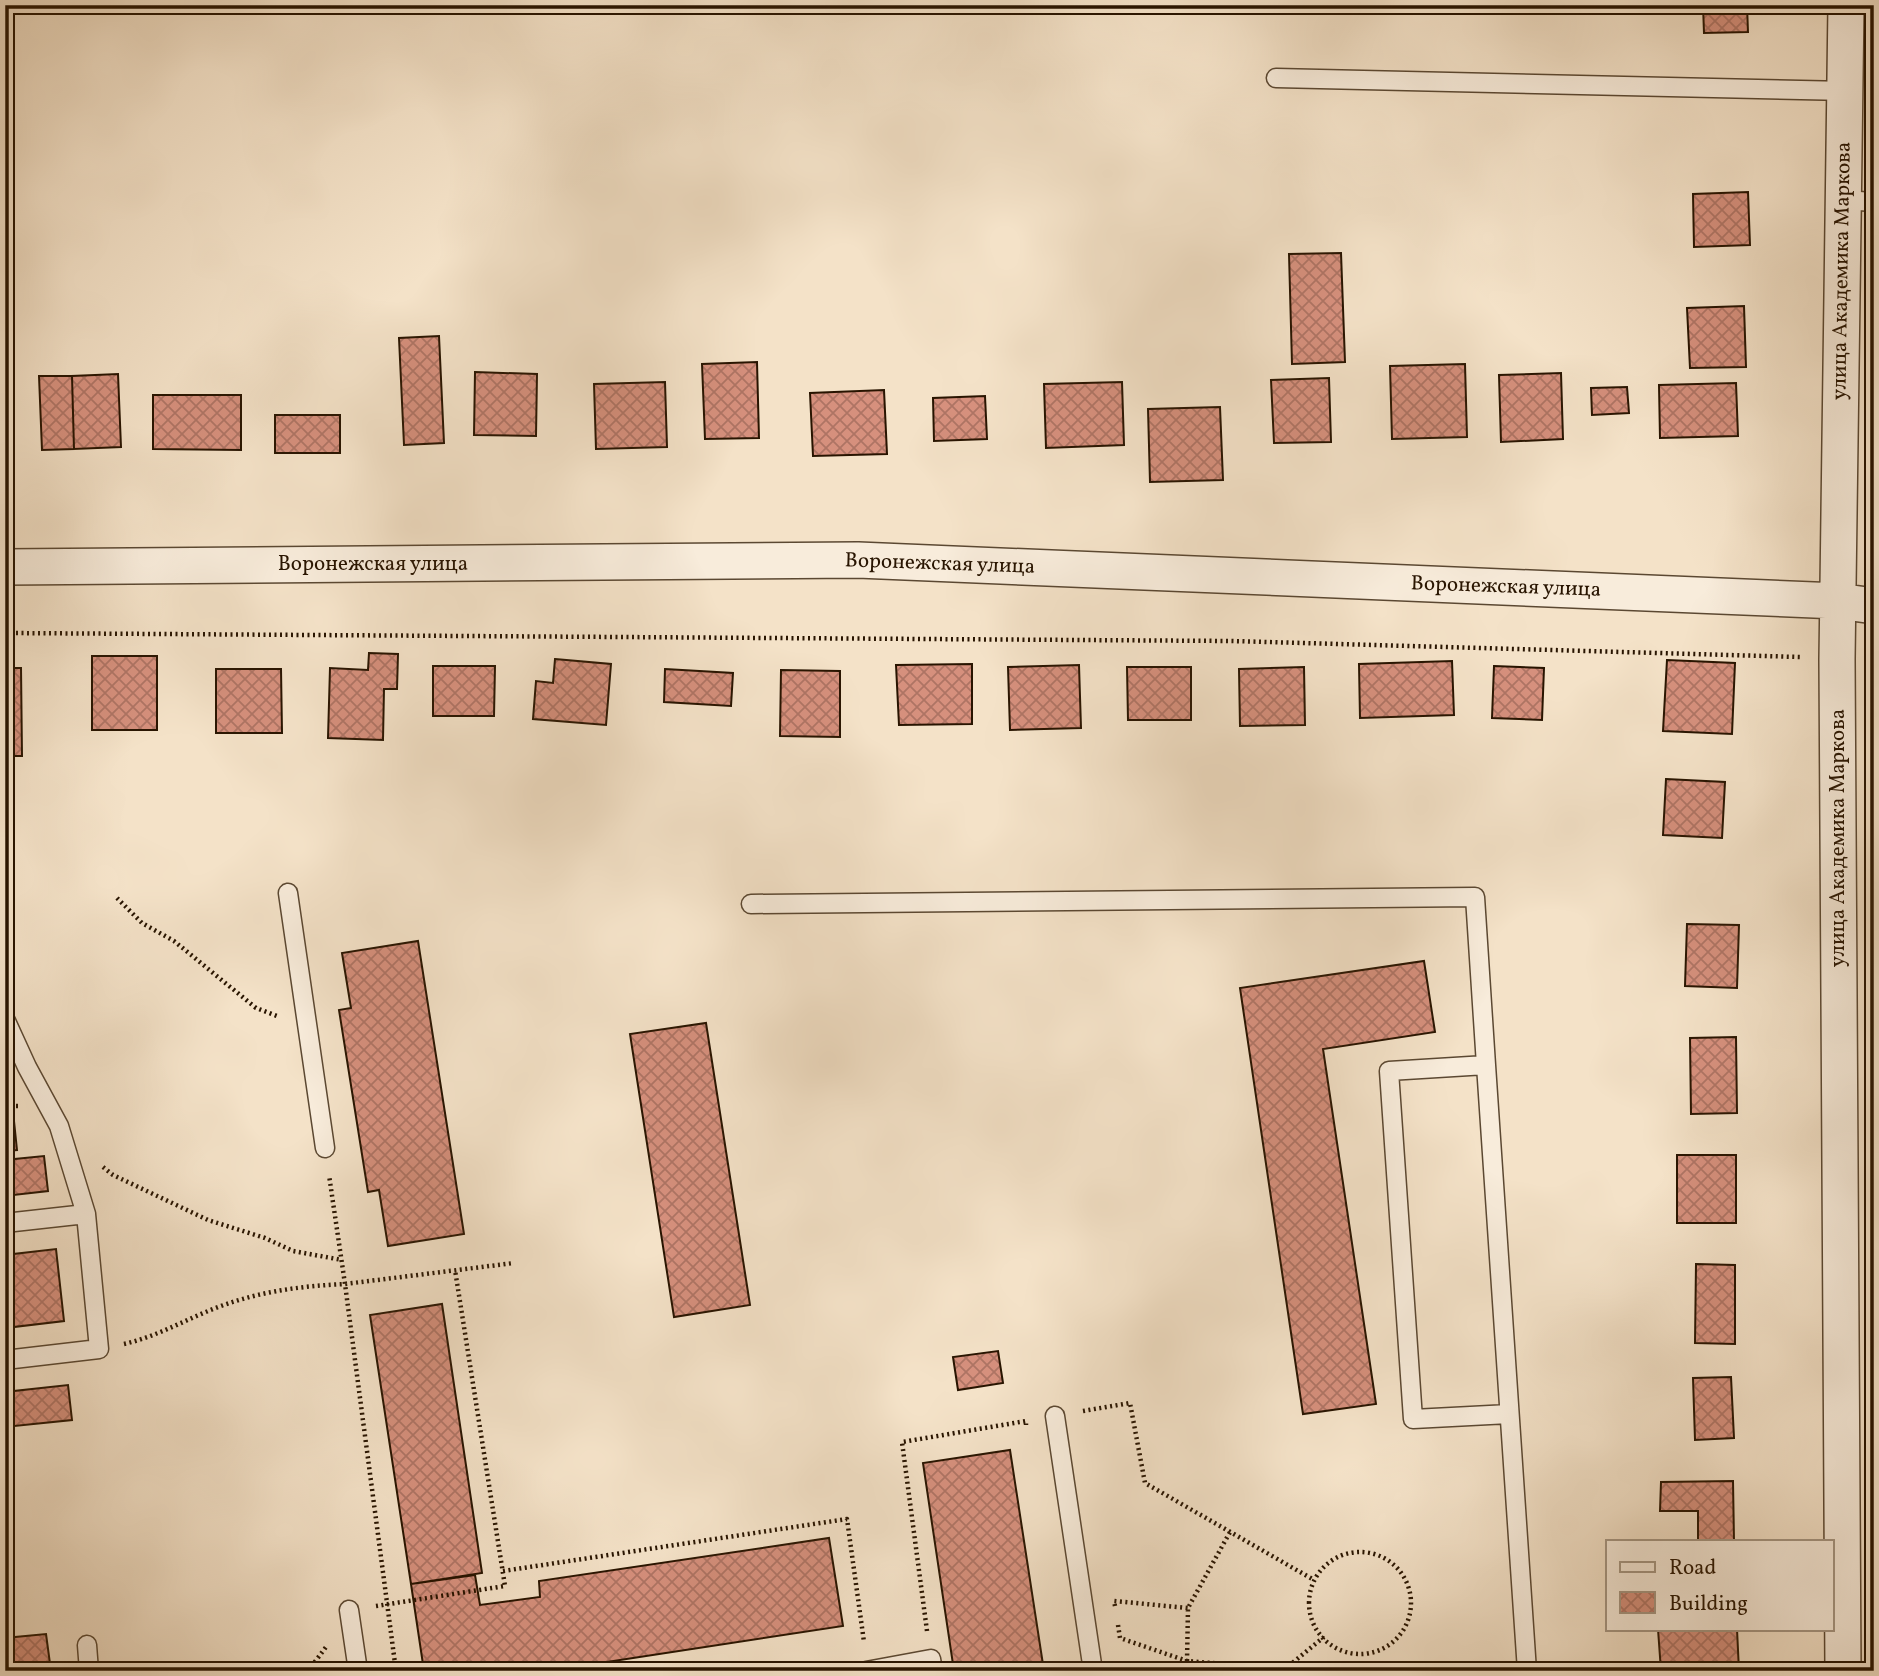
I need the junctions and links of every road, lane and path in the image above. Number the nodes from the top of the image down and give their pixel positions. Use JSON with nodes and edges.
{"nodes":[{"id":1,"x":1846,"y":5,"type":"edge"},
{"id":2,"x":1276,"y":78,"type":"dead end"},
{"id":3,"x":1847,"y":91,"type":"junction"},
{"id":4,"x":1858,"y":201,"type":"edge"},
{"id":5,"x":5,"y":567,"type":"edge"},
{"id":6,"x":1838,"y":601,"type":"junction"},
{"id":7,"x":1874,"y":606,"type":"edge"},
{"id":8,"x":5,"y":633,"type":"edge"},
{"id":9,"x":1837,"y":659,"type":"junction"},
{"id":10,"x":288,"y":893,"type":"dead end"},
{"id":11,"x":117,"y":898,"type":"dead end"},
{"id":12,"x":751,"y":904,"type":"dead end"},
{"id":13,"x":5,"y":1019,"type":"edge"},
{"id":14,"x":308,"y":1028,"type":"junction"},
{"id":15,"x":1486,"y":1065,"type":"junction"},
{"id":16,"x":5,"y":1106,"type":"edge"},
{"id":17,"x":60,"y":1126,"type":"junction"},
{"id":18,"x":325,"y":1148,"type":"joint"},
{"id":19,"x":86,"y":1214,"type":"junction"},
{"id":20,"x":5,"y":1223,"type":"edge"},
{"id":21,"x":342,"y":1260,"type":"junction"},
{"id":22,"x":514,"y":1263,"type":"dead end"},
{"id":23,"x":455,"y":1270,"type":"junction"},
{"id":24,"x":345,"y":1284,"type":"junction"},
{"id":25,"x":99,"y":1349,"type":"junction"},
{"id":26,"x":5,"y":1360,"type":"edge"},
{"id":27,"x":1509,"y":1413,"type":"junction"},
{"id":28,"x":1055,"y":1416,"type":"junction"},
{"id":29,"x":1026,"y":1422,"type":"junction"},
{"id":30,"x":1028,"y":1435,"type":"dead end"},
{"id":31,"x":1230,"y":1532,"type":"junction"},
{"id":32,"x":503,"y":1571,"type":"junction"},
{"id":33,"x":1314,"y":1580,"type":"junction"},
{"id":34,"x":388,"y":1604,"type":"junction"},
{"id":35,"x":1188,"y":1608,"type":"junction"},
{"id":36,"x":349,"y":1610,"type":"joint"},
{"id":37,"x":1324,"y":1637,"type":"junction"},
{"id":38,"x":87,"y":1646,"type":"dead end"},
{"id":39,"x":1187,"y":1661,"type":"junction"},
{"id":40,"x":932,"y":1665,"type":"edge"},
{"id":41,"x":89,"y":1671,"type":"edge"},
{"id":42,"x":358,"y":1671,"type":"edge"},
{"id":43,"x":396,"y":1671,"type":"edge"},
{"id":44,"x":867,"y":1671,"type":"edge"},
{"id":45,"x":1093,"y":1671,"type":"edge"},
{"id":46,"x":1527,"y":1671,"type":"edge"},
{"id":47,"x":1843,"y":1671,"type":"edge"}],
"edges":[{"from":1,"to":3,"type":"street","name":"улица Академика Маркова"},
{"from":2,"to":3,"type":"lane"},
{"from":3,"to":4,"type":"street","name":"улица Академика Маркова"},
{"from":4,"to":6,"type":"street","name":"улица Академика Маркова"},
{"from":5,"to":6,"type":"street","name":"Воронежская улица"},
{"from":6,"to":7,"type":"street","name":"Воронежская улица"},
{"from":6,"to":9,"type":"street","name":"улица Академика Маркова"},
{"from":8,"to":9,"type":"path"},
{"from":9,"to":47,"type":"street","name":"улица Академика Маркова"},
{"from":10,"to":14,"type":"lane"},
{"from":11,"to":14,"type":"path"},
{"from":12,"to":15,"type":"lane"},
{"from":13,"to":17,"type":"lane"},
{"from":14,"to":18,"type":"lane"},
{"from":15,"to":27,"type":"lane"},
{"from":15,"to":27,"type":"lane"},
{"from":16,"to":17,"type":"path"},
{"from":17,"to":19,"type":"lane"},
{"from":17,"to":21,"type":"path"},
{"from":18,"to":21,"type":"path"},
{"from":19,"to":20,"type":"lane"},
{"from":19,"to":25,"type":"lane"},
{"from":21,"to":24,"type":"path"},
{"from":22,"to":23,"type":"path"},
{"from":23,"to":24,"type":"path"},
{"from":23,"to":32,"type":"path"},
{"from":24,"to":25,"type":"path"},
{"from":24,"to":34,"type":"path"},
{"from":25,"to":26,"type":"lane"},
{"from":27,"to":46,"type":"lane"},
{"from":28,"to":29,"type":"path"},
{"from":28,"to":31,"type":"path"},
{"from":28,"to":45,"type":"lane"},
{"from":29,"to":30,"type":"path"},
{"from":29,"to":40,"type":"path"},
{"from":31,"to":33,"type":"path"},
{"from":31,"to":35,"type":"path"},
{"from":32,"to":34,"type":"path"},
{"from":32,"to":44,"type":"path"},
{"from":33,"to":37,"type":"path"},
{"from":33,"to":37,"type":"path"},
{"from":34,"to":36,"type":"path"},
{"from":34,"to":43,"type":"path"},
{"from":35,"to":39,"type":"path"},
{"from":35,"to":39,"type":"path"},
{"from":36,"to":42,"type":"lane"},
{"from":37,"to":39,"type":"path"},
{"from":38,"to":41,"type":"lane"},
{"from":40,"to":44,"type":"lane"}]}
